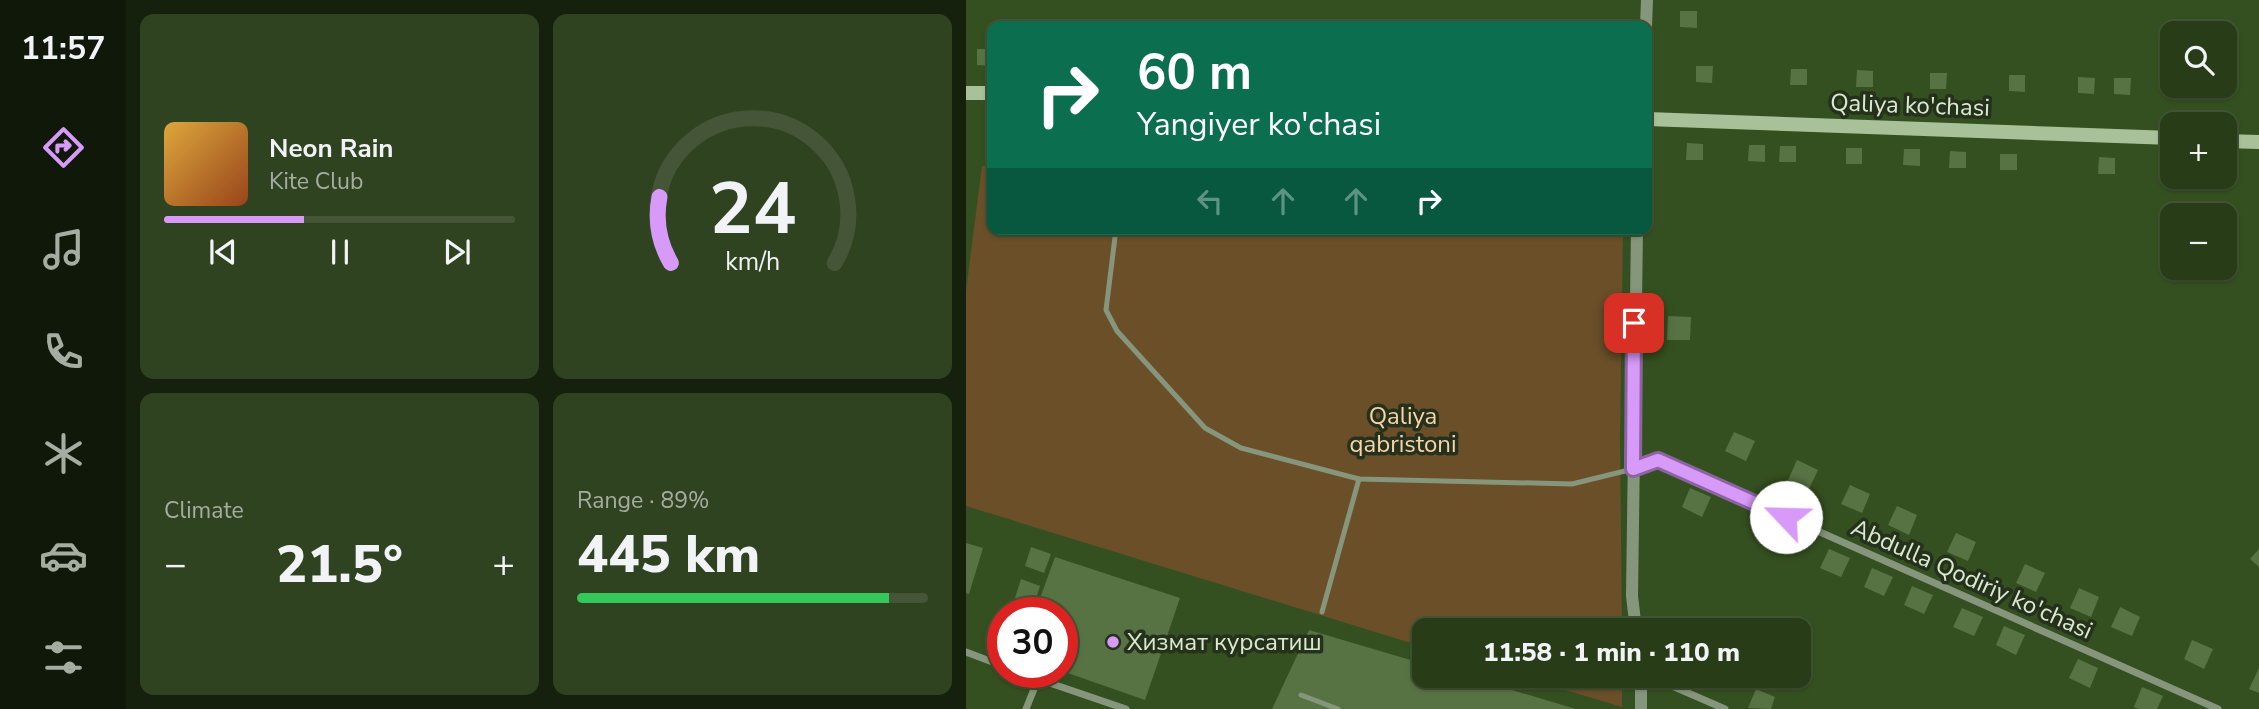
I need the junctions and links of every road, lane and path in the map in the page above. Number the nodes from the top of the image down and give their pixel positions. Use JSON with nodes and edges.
{"nodes":[{"id":1,"x":1647,"y":0,"type":"edge"},
{"id":2,"x":1646,"y":21,"type":"edge"},
{"id":3,"x":966,"y":93,"type":"edge"},
{"id":4,"x":987,"y":93,"type":"edge"},
{"id":5,"x":1652,"y":119,"type":"edge"},
{"id":6,"x":2160,"y":138,"type":"edge"},
{"id":7,"x":2237,"y":141,"type":"edge"},
{"id":8,"x":2259,"y":142,"type":"edge"},
{"id":9,"x":1115,"y":235,"type":"edge"},
{"id":10,"x":1637,"y":235,"type":"edge"},
{"id":11,"x":1633,"y":469,"type":"junction"},
{"id":12,"x":1359,"y":479,"type":"junction"},
{"id":13,"x":1322,"y":611,"type":"dead end"},
{"id":14,"x":1635,"y":618,"type":"edge"},
{"id":15,"x":966,"y":652,"type":"edge"},
{"id":16,"x":987,"y":660,"type":"edge"},
{"id":17,"x":1034,"y":688,"type":"edge"},
{"id":18,"x":1064,"y":688,"type":"edge"},
{"id":19,"x":1641,"y":688,"type":"edge"},
{"id":20,"x":1677,"y":688,"type":"edge"},
{"id":21,"x":1301,"y":695,"type":"dead end"},
{"id":22,"x":1026,"y":709,"type":"edge"},
{"id":23,"x":1126,"y":709,"type":"edge"},
{"id":24,"x":1338,"y":709,"type":"edge"},
{"id":25,"x":1641,"y":709,"type":"edge"},
{"id":26,"x":1725,"y":709,"type":"edge"},
{"id":27,"x":2218,"y":709,"type":"edge"}],
"edges":[{"from":1,"to":2,"type":"street"},
{"from":3,"to":4,"type":"main road"},
{"from":5,"to":6,"type":"main road","name":"Qaliya ko'chasi"},
{"from":7,"to":8,"type":"main road"},
{"from":9,"to":12,"type":"lane"},
{"from":10,"to":11,"type":"street"},
{"from":11,"to":12,"type":"lane"},
{"from":11,"to":14,"type":"street"},
{"from":11,"to":27,"type":"street","name":"Abdulla Qodiriy ko'chasi"},
{"from":12,"to":13,"type":"lane"},
{"from":15,"to":16,"type":"street"},
{"from":17,"to":22,"type":"street"},
{"from":18,"to":23,"type":"street"},
{"from":19,"to":25,"type":"street"},
{"from":20,"to":26,"type":"street"},
{"from":21,"to":24,"type":"lane"}]}
